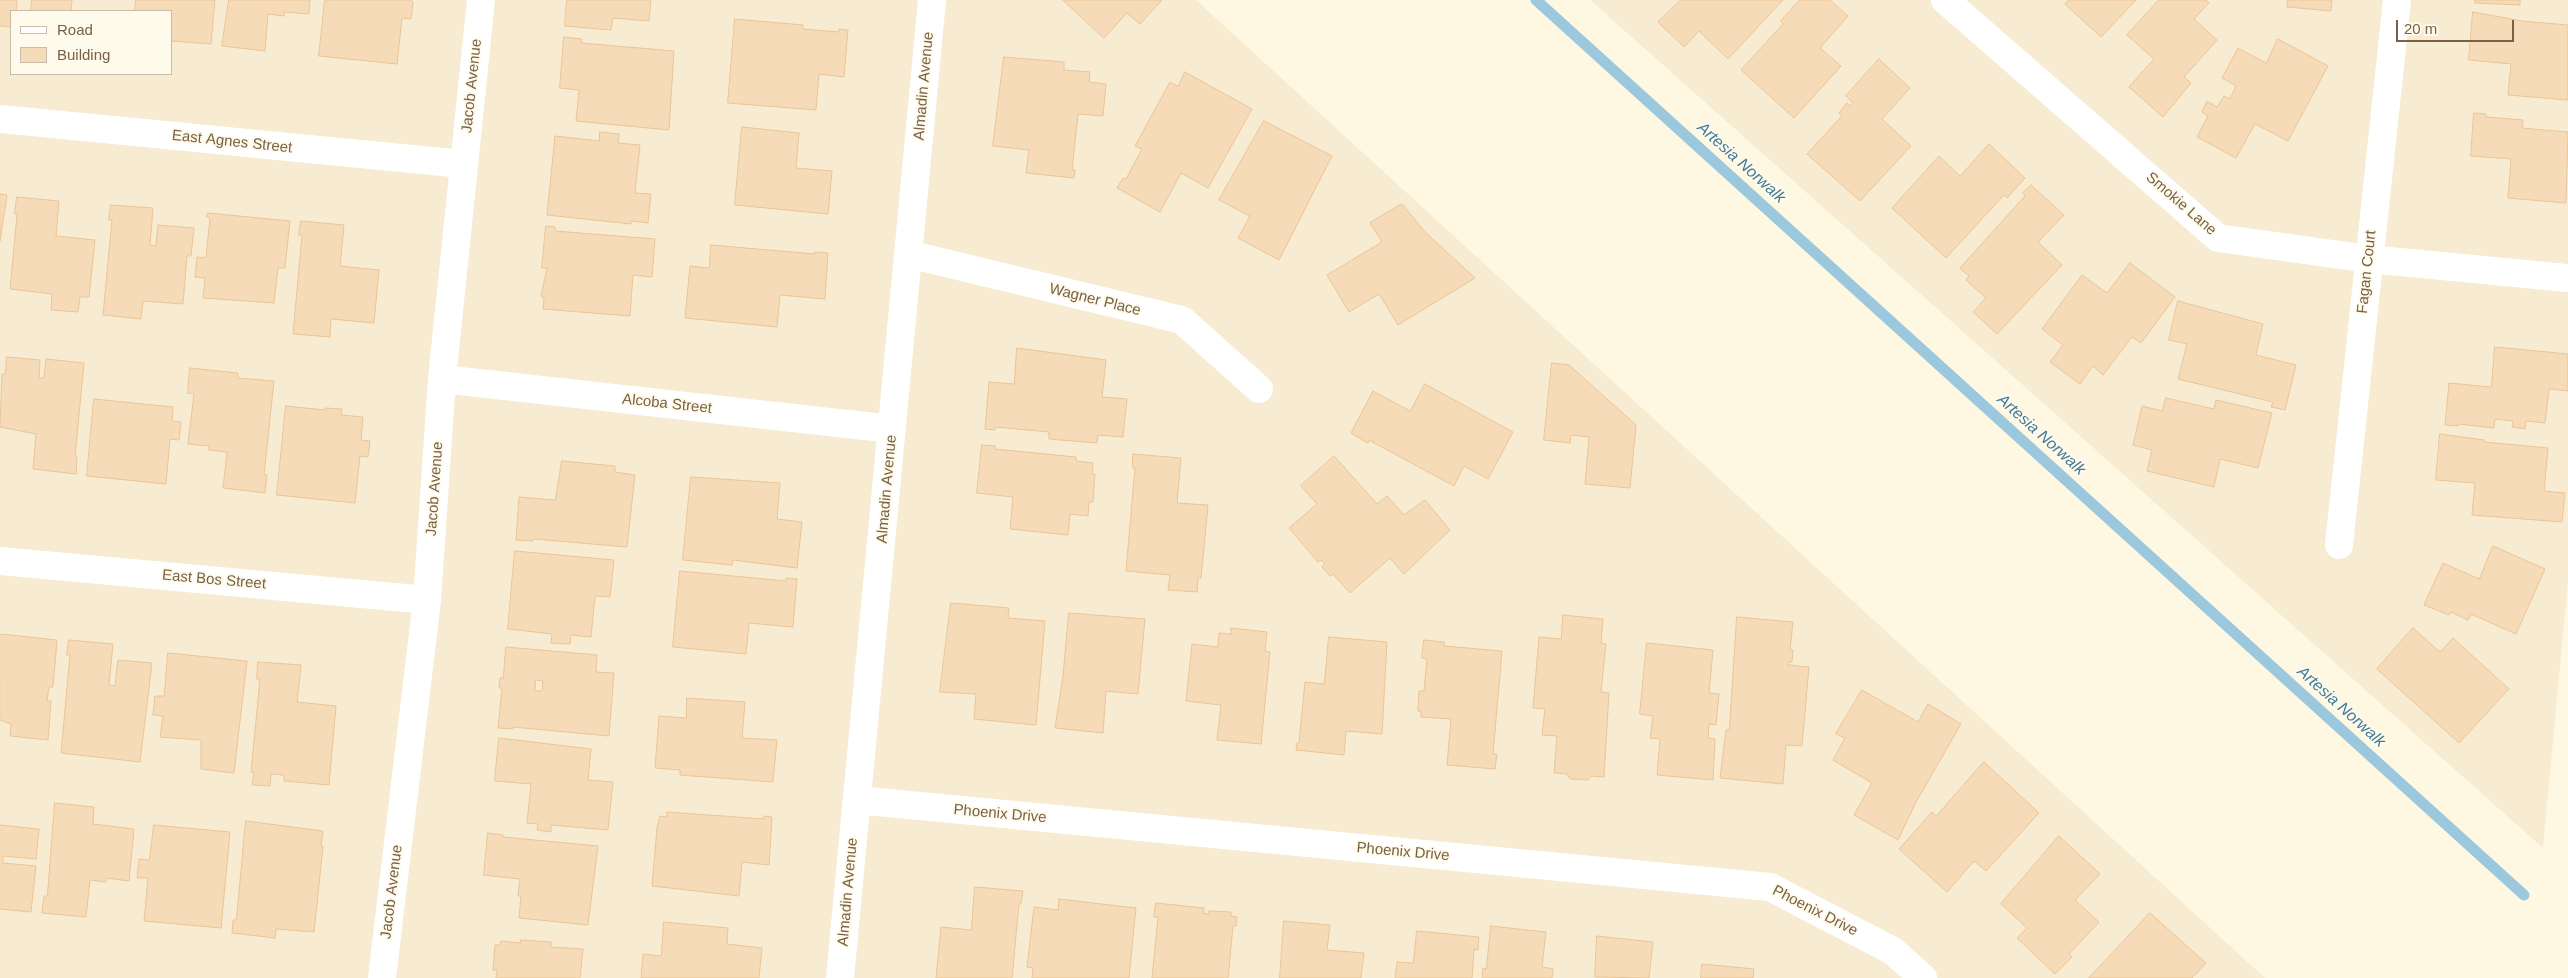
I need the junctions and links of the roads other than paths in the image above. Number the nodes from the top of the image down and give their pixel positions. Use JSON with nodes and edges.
{"nodes":[{"id":1,"x":481,"y":0,"type":"edge"},
{"id":2,"x":932,"y":0,"type":"edge"},
{"id":3,"x":1945,"y":0,"type":"edge"},
{"id":4,"x":2397,"y":0,"type":"edge"},
{"id":5,"x":0,"y":119,"type":"edge"},
{"id":6,"x":463,"y":164,"type":"junction"},
{"id":7,"x":908,"y":254,"type":"junction"},
{"id":8,"x":2369,"y":259,"type":"junction"},
{"id":9,"x":2568,"y":278,"type":"edge"},
{"id":10,"x":442,"y":379,"type":"junction"},
{"id":11,"x":1259,"y":389,"type":"dead end"},
{"id":12,"x":892,"y":429,"type":"junction"},
{"id":13,"x":2339,"y":545,"type":"dead end"},
{"id":14,"x":0,"y":561,"type":"edge"},
{"id":15,"x":428,"y":600,"type":"junction"},
{"id":16,"x":857,"y":800,"type":"junction"},
{"id":17,"x":382,"y":978,"type":"edge"},
{"id":18,"x":840,"y":978,"type":"edge"},
{"id":19,"x":1923,"y":978,"type":"edge"}],
"edges":[{"from":1,"to":6,"type":"street","name":"Jacob Avenue"},
{"from":2,"to":7,"type":"street","name":"Almadin Avenue"},
{"from":3,"to":8,"type":"street","name":"Smokie Lane"},
{"from":4,"to":8,"type":"street","name":"Fagan Court"},
{"from":5,"to":6,"type":"street","name":"East Agnes Street"},
{"from":6,"to":10,"type":"street","name":"Jacob Avenue"},
{"from":7,"to":11,"type":"street","name":"Wagner Place"},
{"from":7,"to":12,"type":"street","name":"Almadin Avenue"},
{"from":8,"to":9,"type":"street","name":"Smokie Lane"},
{"from":8,"to":13,"type":"street","name":"Fagan Court"},
{"from":10,"to":12,"type":"street","name":"Alcoba Street"},
{"from":10,"to":15,"type":"street","name":"Jacob Avenue"},
{"from":12,"to":16,"type":"street","name":"Almadin Avenue"},
{"from":14,"to":15,"type":"street","name":"East Bos Street"},
{"from":15,"to":17,"type":"street","name":"Jacob Avenue"},
{"from":16,"to":18,"type":"street","name":"Almadin Avenue"},
{"from":16,"to":19,"type":"street","name":"Phoenix Drive"}]}
